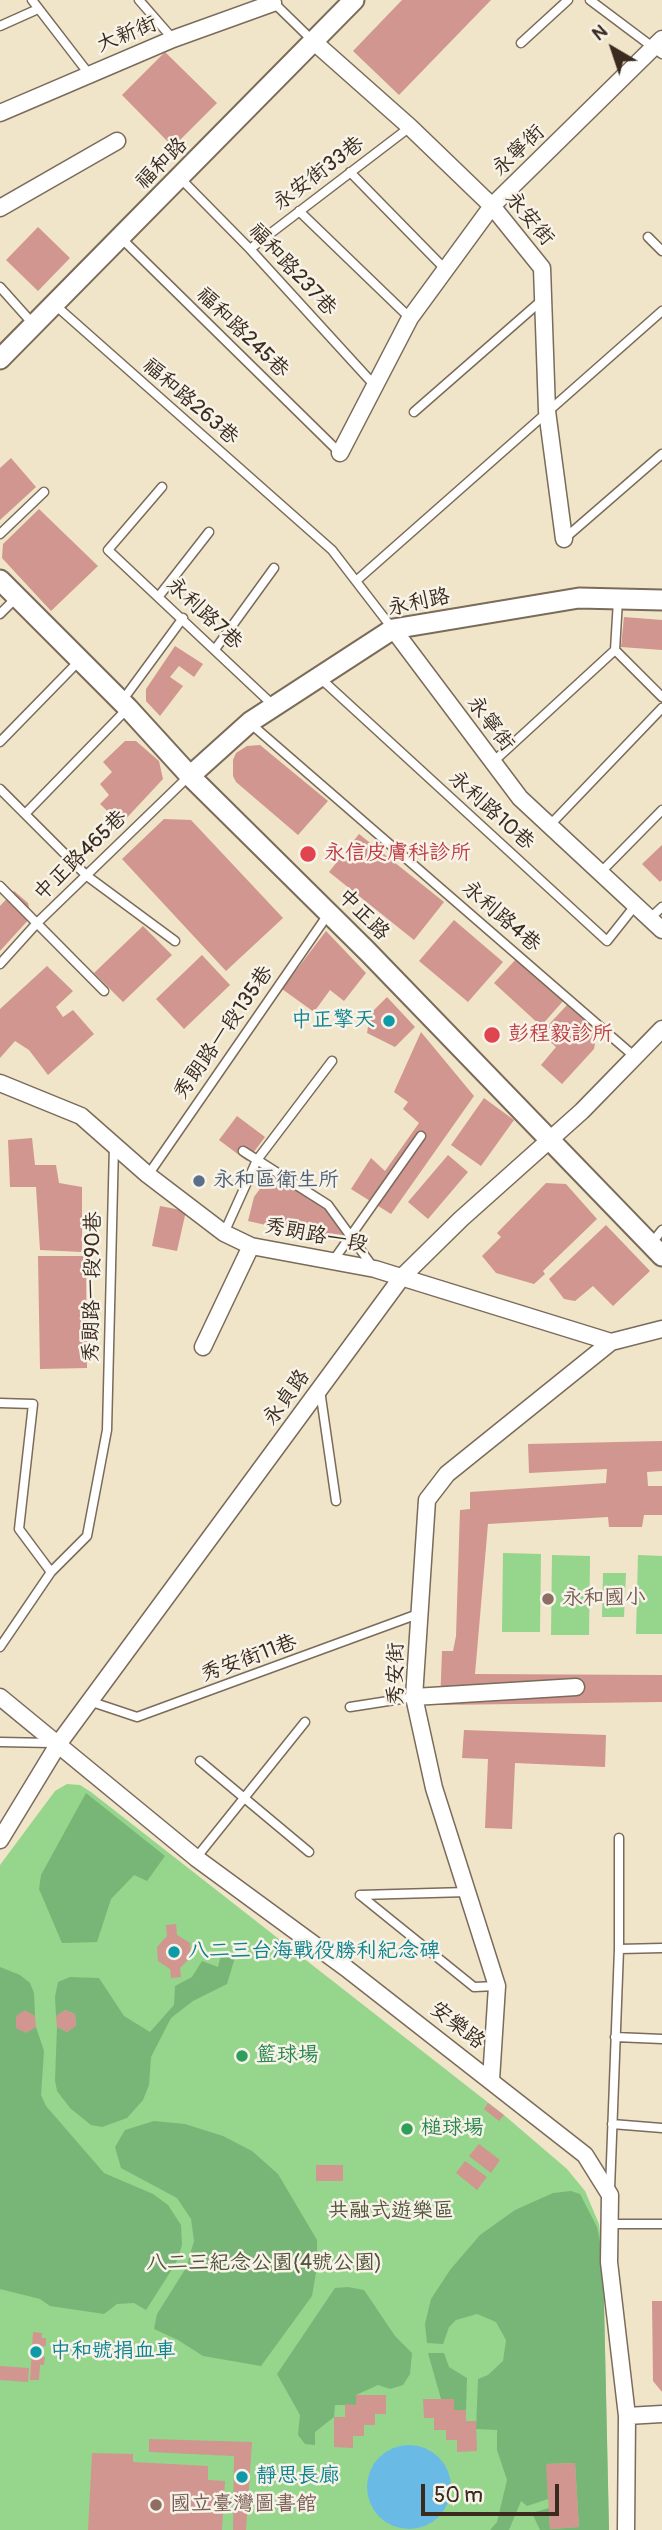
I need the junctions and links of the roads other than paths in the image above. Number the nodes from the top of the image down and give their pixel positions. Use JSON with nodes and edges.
{"nodes":[{"id":1,"x":32,"y":0,"type":"edge"},
{"id":2,"x":139,"y":0,"type":"edge"},
{"id":3,"x":354,"y":0,"type":"edge"},
{"id":4,"x":568,"y":0,"type":"edge"},
{"id":5,"x":590,"y":0,"type":"edge"},
{"id":6,"x":272,"y":1,"type":"edge"},
{"id":7,"x":38,"y":9,"type":"junction"},
{"id":8,"x":0,"y":26,"type":"edge"},
{"id":9,"x":173,"y":39,"type":"junction"},
{"id":10,"x":313,"y":41,"type":"junction"},
{"id":11,"x":521,"y":43,"type":"dead end"},
{"id":12,"x":659,"y":47,"type":"edge"},
{"id":13,"x":89,"y":74,"type":"junction"},
{"id":14,"x":0,"y":113,"type":"edge"},
{"id":15,"x":410,"y":127,"type":"junction"},
{"id":16,"x":117,"y":141,"type":"dead end"},
{"id":17,"x":350,"y":172,"type":"junction"},
{"id":18,"x":181,"y":179,"type":"junction"},
{"id":19,"x":492,"y":206,"type":"junction"},
{"id":20,"x":0,"y":208,"type":"edge"},
{"id":21,"x":299,"y":211,"type":"junction"},
{"id":22,"x":120,"y":237,"type":"junction"},
{"id":23,"x":648,"y":237,"type":"dead end"},
{"id":24,"x":250,"y":249,"type":"junction"},
{"id":25,"x":662,"y":251,"type":"edge"},
{"id":26,"x":447,"y":272,"type":"junction"},
{"id":27,"x":0,"y":287,"type":"edge"},
{"id":28,"x":544,"y":299,"type":"junction"},
{"id":29,"x":54,"y":304,"type":"junction"},
{"id":30,"x":662,"y":311,"type":"edge"},
{"id":31,"x":410,"y":318,"type":"junction"},
{"id":32,"x":34,"y":325,"type":"junction"},
{"id":33,"x":0,"y":359,"type":"edge"},
{"id":34,"x":376,"y":387,"type":"junction"},
{"id":35,"x":547,"y":411,"type":"junction"},
{"id":36,"x":414,"y":412,"type":"dead end"},
{"id":37,"x":340,"y":453,"type":"joint"},
{"id":38,"x":662,"y":454,"type":"edge"},
{"id":39,"x":162,"y":487,"type":"dead end"},
{"id":40,"x":44,"y":492,"type":"dead end"},
{"id":41,"x":303,"y":525,"type":"joint"},
{"id":42,"x":209,"y":532,"type":"dead end"},
{"id":43,"x":0,"y":534,"type":"edge"},
{"id":44,"x":564,"y":539,"type":"joint"},
{"id":45,"x":274,"y":568,"type":"dead end"},
{"id":46,"x":0,"y":580,"type":"edge"},
{"id":47,"x":356,"y":581,"type":"junction"},
{"id":48,"x":159,"y":596,"type":"junction"},
{"id":49,"x":17,"y":597,"type":"junction"},
{"id":50,"x":618,"y":599,"type":"junction"},
{"id":51,"x":662,"y":600,"type":"edge"},
{"id":52,"x":0,"y":614,"type":"edge"},
{"id":53,"x":183,"y":618,"type":"junction"},
{"id":54,"x":393,"y":629,"type":"junction"},
{"id":55,"x":216,"y":648,"type":"junction"},
{"id":56,"x":615,"y":650,"type":"junction"},
{"id":57,"x":80,"y":660,"type":"junction"},
{"id":58,"x":318,"y":677,"type":"junction"},
{"id":59,"x":662,"y":696,"type":"edge"},
{"id":60,"x":125,"y":705,"type":"junction"},
{"id":61,"x":274,"y":706,"type":"junction"},
{"id":62,"x":662,"y":708,"type":"edge"},
{"id":63,"x":250,"y":722,"type":"junction"},
{"id":64,"x":0,"y":742,"type":"edge"},
{"id":65,"x":493,"y":762,"type":"junction"},
{"id":66,"x":190,"y":776,"type":"junction"},
{"id":67,"x":0,"y":789,"type":"edge"},
{"id":68,"x":662,"y":810,"type":"edge"},
{"id":69,"x":25,"y":814,"type":"junction"},
{"id":70,"x":549,"y":825,"type":"junction"},
{"id":71,"x":599,"y":874,"type":"junction"},
{"id":72,"x":87,"y":876,"type":"junction"},
{"id":73,"x":0,"y":886,"type":"edge"},
{"id":74,"x":634,"y":907,"type":"junction"},
{"id":75,"x":662,"y":907,"type":"edge"},
{"id":76,"x":329,"y":913,"type":"junction"},
{"id":77,"x":648,"y":920,"type":"junction"},
{"id":78,"x":37,"y":923,"type":"junction"},
{"id":79,"x":662,"y":930,"type":"edge"},
{"id":80,"x":176,"y":941,"type":"dead end"},
{"id":81,"x":0,"y":964,"type":"edge"},
{"id":82,"x":104,"y":991,"type":"dead end"},
{"id":83,"x":659,"y":1037,"type":"edge"},
{"id":84,"x":635,"y":1057,"type":"junction"},
{"id":85,"x":332,"y":1061,"type":"dead end"},
{"id":86,"x":0,"y":1083,"type":"edge"},
{"id":87,"x":421,"y":1136,"type":"dead end"},
{"id":88,"x":549,"y":1140,"type":"junction"},
{"id":89,"x":114,"y":1145,"type":"junction"},
{"id":90,"x":243,"y":1151,"type":"dead end"},
{"id":91,"x":257,"y":1160,"type":"junction"},
{"id":92,"x":148,"y":1175,"type":"junction"},
{"id":93,"x":224,"y":1233,"type":"junction"},
{"id":94,"x":350,"y":1236,"type":"junction"},
{"id":95,"x":658,"y":1243,"type":"edge"},
{"id":96,"x":251,"y":1246,"type":"junction"},
{"id":97,"x":333,"y":1261,"type":"junction"},
{"id":98,"x":375,"y":1269,"type":"junction"},
{"id":99,"x":402,"y":1278,"type":"junction"},
{"id":100,"x":662,"y":1329,"type":"edge"},
{"id":101,"x":611,"y":1342,"type":"junction"},
{"id":102,"x":203,"y":1348,"type":"dead end"},
{"id":103,"x":320,"y":1389,"type":"junction"},
{"id":104,"x":0,"y":1403,"type":"edge"},
{"id":105,"x":336,"y":1501,"type":"dead end"},
{"id":106,"x":51,"y":1572,"type":"junction"},
{"id":107,"x":419,"y":1614,"type":"junction"},
{"id":108,"x":0,"y":1647,"type":"edge"},
{"id":109,"x":576,"y":1688,"type":"dead end"},
{"id":110,"x":0,"y":1697,"type":"edge"},
{"id":111,"x":414,"y":1697,"type":"junction"},
{"id":112,"x":89,"y":1701,"type":"junction"},
{"id":113,"x":350,"y":1707,"type":"dead end"},
{"id":114,"x":305,"y":1722,"type":"dead end"},
{"id":115,"x":0,"y":1742,"type":"edge"},
{"id":116,"x":59,"y":1743,"type":"junction"},
{"id":117,"x":200,"y":1761,"type":"dead end"},
{"id":118,"x":244,"y":1799,"type":"junction"},
{"id":119,"x":619,"y":1838,"type":"dead end"},
{"id":120,"x":0,"y":1840,"type":"edge"},
{"id":121,"x":309,"y":1852,"type":"dead end"},
{"id":122,"x":196,"y":1858,"type":"junction"},
{"id":123,"x":467,"y":1892,"type":"junction"},
{"id":124,"x":662,"y":1948,"type":"edge"},
{"id":125,"x":619,"y":1949,"type":"junction"},
{"id":126,"x":497,"y":1986,"type":"junction"},
{"id":127,"x":615,"y":2037,"type":"junction"},
{"id":128,"x":662,"y":2039,"type":"edge"},
{"id":129,"x":491,"y":2080,"type":"junction"},
{"id":130,"x":612,"y":2124,"type":"junction"},
{"id":131,"x":662,"y":2128,"type":"edge"},
{"id":132,"x":610,"y":2195,"type":"junction"},
{"id":133,"x":608,"y":2224,"type":"junction"},
{"id":134,"x":662,"y":2224,"type":"edge"},
{"id":135,"x":662,"y":2414,"type":"edge"},
{"id":136,"x":627,"y":2416,"type":"junction"},
{"id":137,"x":626,"y":2530,"type":"edge"}],
"edges":[{"from":1,"to":7,"type":"lane"},
{"from":2,"to":9,"type":"lane"},
{"from":3,"to":10,"type":"street","name":"福和路"},
{"from":4,"to":11,"type":"lane"},
{"from":5,"to":12,"type":"lane"},
{"from":6,"to":9,"type":"street","name":"大新街"},
{"from":6,"to":10,"type":"lane"},
{"from":7,"to":8,"type":"lane"},
{"from":7,"to":13,"type":"lane"},
{"from":9,"to":13,"type":"street","name":"大新街"},
{"from":10,"to":15,"type":"street","name":"永安街"},
{"from":10,"to":18,"type":"street","name":"福和路"},
{"from":12,"to":19,"type":"street","name":"永寧街"},
{"from":13,"to":14,"type":"street","name":"大新街"},
{"from":15,"to":17,"type":"lane","name":"永安街33巷"},
{"from":15,"to":19,"type":"street","name":"永安街"},
{"from":16,"to":20,"type":"street"},
{"from":17,"to":21,"type":"lane","name":"永安街33巷"},
{"from":17,"to":26,"type":"lane"},
{"from":18,"to":22,"type":"street","name":"福和路"},
{"from":18,"to":24,"type":"lane","name":"福和路237巷"},
{"from":19,"to":26,"type":"street","name":"永寧街"},
{"from":19,"to":28,"type":"street","name":"永安街"},
{"from":21,"to":24,"type":"lane","name":"永安街33巷"},
{"from":21,"to":31,"type":"lane"},
{"from":22,"to":29,"type":"street","name":"福和路"},
{"from":22,"to":37,"type":"lane","name":"福和路245巷"},
{"from":23,"to":25,"type":"lane"},
{"from":24,"to":34,"type":"lane","name":"福和路237巷"},
{"from":26,"to":31,"type":"street","name":"永寧街"},
{"from":27,"to":32,"type":"lane"},
{"from":28,"to":35,"type":"street","name":"永安街"},
{"from":28,"to":36,"type":"lane"},
{"from":29,"to":32,"type":"street","name":"福和路"},
{"from":29,"to":41,"type":"lane","name":"福和路263巷"},
{"from":30,"to":35,"type":"lane"},
{"from":31,"to":34,"type":"street","name":"永寧街"},
{"from":32,"to":33,"type":"street","name":"福和路"},
{"from":34,"to":37,"type":"street","name":"永寧街"},
{"from":35,"to":44,"type":"street","name":"永安街"},
{"from":35,"to":47,"type":"lane"},
{"from":38,"to":44,"type":"lane"},
{"from":39,"to":48,"type":"lane","name":"永利路7巷"},
{"from":40,"to":43,"type":"lane"},
{"from":41,"to":47,"type":"lane","name":"永寧街"},
{"from":42,"to":48,"type":"lane"},
{"from":45,"to":55,"type":"lane"},
{"from":46,"to":49,"type":"street","name":"中正路"},
{"from":47,"to":54,"type":"lane","name":"永寧街"},
{"from":48,"to":53,"type":"lane","name":"永利路7巷"},
{"from":49,"to":52,"type":"lane"},
{"from":49,"to":57,"type":"street","name":"中正路"},
{"from":50,"to":51,"type":"street","name":"永利路"},
{"from":50,"to":54,"type":"street","name":"永利路"},
{"from":50,"to":56,"type":"lane"},
{"from":53,"to":55,"type":"lane","name":"永利路7巷"},
{"from":53,"to":60,"type":"lane"},
{"from":54,"to":58,"type":"street","name":"永利路"},
{"from":54,"to":65,"type":"street","name":"永寧街"},
{"from":55,"to":61,"type":"lane","name":"永利路7巷"},
{"from":56,"to":59,"type":"lane"},
{"from":56,"to":65,"type":"lane"},
{"from":57,"to":60,"type":"street","name":"中正路"},
{"from":57,"to":64,"type":"lane"},
{"from":58,"to":61,"type":"street","name":"永利路"},
{"from":58,"to":74,"type":"lane","name":"永利路10巷"},
{"from":60,"to":66,"type":"street","name":"中正路"},
{"from":60,"to":69,"type":"lane"},
{"from":61,"to":63,"type":"street","name":"永利路"},
{"from":62,"to":70,"type":"lane"},
{"from":63,"to":66,"type":"street","name":"永利路"},
{"from":63,"to":84,"type":"lane","name":"永利路4巷"},
{"from":65,"to":70,"type":"street","name":"永寧街"},
{"from":66,"to":72,"type":"lane","name":"中正路465巷"},
{"from":66,"to":76,"type":"street","name":"中正路"},
{"from":67,"to":69,"type":"lane"},
{"from":68,"to":71,"type":"lane"},
{"from":69,"to":72,"type":"lane"},
{"from":70,"to":71,"type":"street","name":"永寧街"},
{"from":71,"to":74,"type":"street","name":"永寧街"},
{"from":72,"to":78,"type":"lane","name":"中正路465巷"},
{"from":72,"to":80,"type":"lane"},
{"from":73,"to":78,"type":"lane"},
{"from":74,"to":77,"type":"street","name":"永寧街"},
{"from":75,"to":77,"type":"lane"},
{"from":76,"to":88,"type":"street","name":"中正路"},
{"from":76,"to":92,"type":"lane","name":"秀朗路一段135巷"},
{"from":77,"to":79,"type":"street","name":"永寧街"},
{"from":78,"to":81,"type":"lane","name":"中正路465巷"},
{"from":78,"to":82,"type":"lane"},
{"from":83,"to":84,"type":"street","name":"永貞路"},
{"from":84,"to":88,"type":"street","name":"永貞路"},
{"from":85,"to":91,"type":"lane"},
{"from":86,"to":89,"type":"street","name":"秀朗路一段"},
{"from":87,"to":94,"type":"lane"},
{"from":88,"to":95,"type":"street","name":"中正路"},
{"from":88,"to":99,"type":"street","name":"永貞路"},
{"from":89,"to":92,"type":"street","name":"秀朗路一段"},
{"from":89,"to":106,"type":"lane","name":"秀朗路一段90巷"},
{"from":90,"to":91,"type":"lane"},
{"from":91,"to":93,"type":"lane"},
{"from":91,"to":94,"type":"lane"},
{"from":92,"to":93,"type":"street","name":"秀朗路一段"},
{"from":93,"to":96,"type":"street","name":"秀朗路一段"},
{"from":94,"to":97,"type":"lane"},
{"from":94,"to":98,"type":"lane"},
{"from":96,"to":97,"type":"street","name":"秀朗路一段"},
{"from":96,"to":102,"type":"street"},
{"from":97,"to":98,"type":"street","name":"秀朗路一段"},
{"from":98,"to":99,"type":"street","name":"秀朗路一段"},
{"from":99,"to":101,"type":"street","name":"秀朗路一段"},
{"from":99,"to":103,"type":"street","name":"永貞路"},
{"from":100,"to":101,"type":"street"},
{"from":101,"to":107,"type":"street","name":"秀安街"},
{"from":103,"to":105,"type":"lane"},
{"from":103,"to":112,"type":"street","name":"永貞路"},
{"from":104,"to":106,"type":"lane"},
{"from":106,"to":108,"type":"lane","name":"秀朗路一段90巷"},
{"from":107,"to":111,"type":"street","name":"秀安街"},
{"from":107,"to":112,"type":"lane","name":"秀安街11巷"},
{"from":109,"to":111,"type":"street"},
{"from":110,"to":116,"type":"street","name":"安樂路"},
{"from":111,"to":113,"type":"lane"},
{"from":111,"to":123,"type":"street","name":"秀安街"},
{"from":112,"to":116,"type":"street","name":"永貞路"},
{"from":114,"to":118,"type":"lane"},
{"from":115,"to":116,"type":"lane"},
{"from":116,"to":120,"type":"street","name":"永貞路"},
{"from":116,"to":122,"type":"street","name":"安樂路"},
{"from":117,"to":118,"type":"lane"},
{"from":118,"to":121,"type":"lane"},
{"from":118,"to":122,"type":"lane"},
{"from":119,"to":125,"type":"lane"},
{"from":122,"to":129,"type":"street","name":"安樂路"},
{"from":123,"to":126,"type":"street","name":"秀安街"},
{"from":123,"to":126,"type":"lane"},
{"from":124,"to":125,"type":"lane"},
{"from":125,"to":127,"type":"lane"},
{"from":126,"to":129,"type":"street","name":"秀安街"},
{"from":127,"to":128,"type":"lane"},
{"from":127,"to":130,"type":"lane"},
{"from":129,"to":132,"type":"street","name":"安樂路"},
{"from":130,"to":131,"type":"lane"},
{"from":130,"to":132,"type":"lane"},
{"from":132,"to":133,"type":"street"},
{"from":133,"to":134,"type":"lane"},
{"from":133,"to":136,"type":"street"},
{"from":135,"to":136,"type":"street"},
{"from":136,"to":137,"type":"street"}]}
